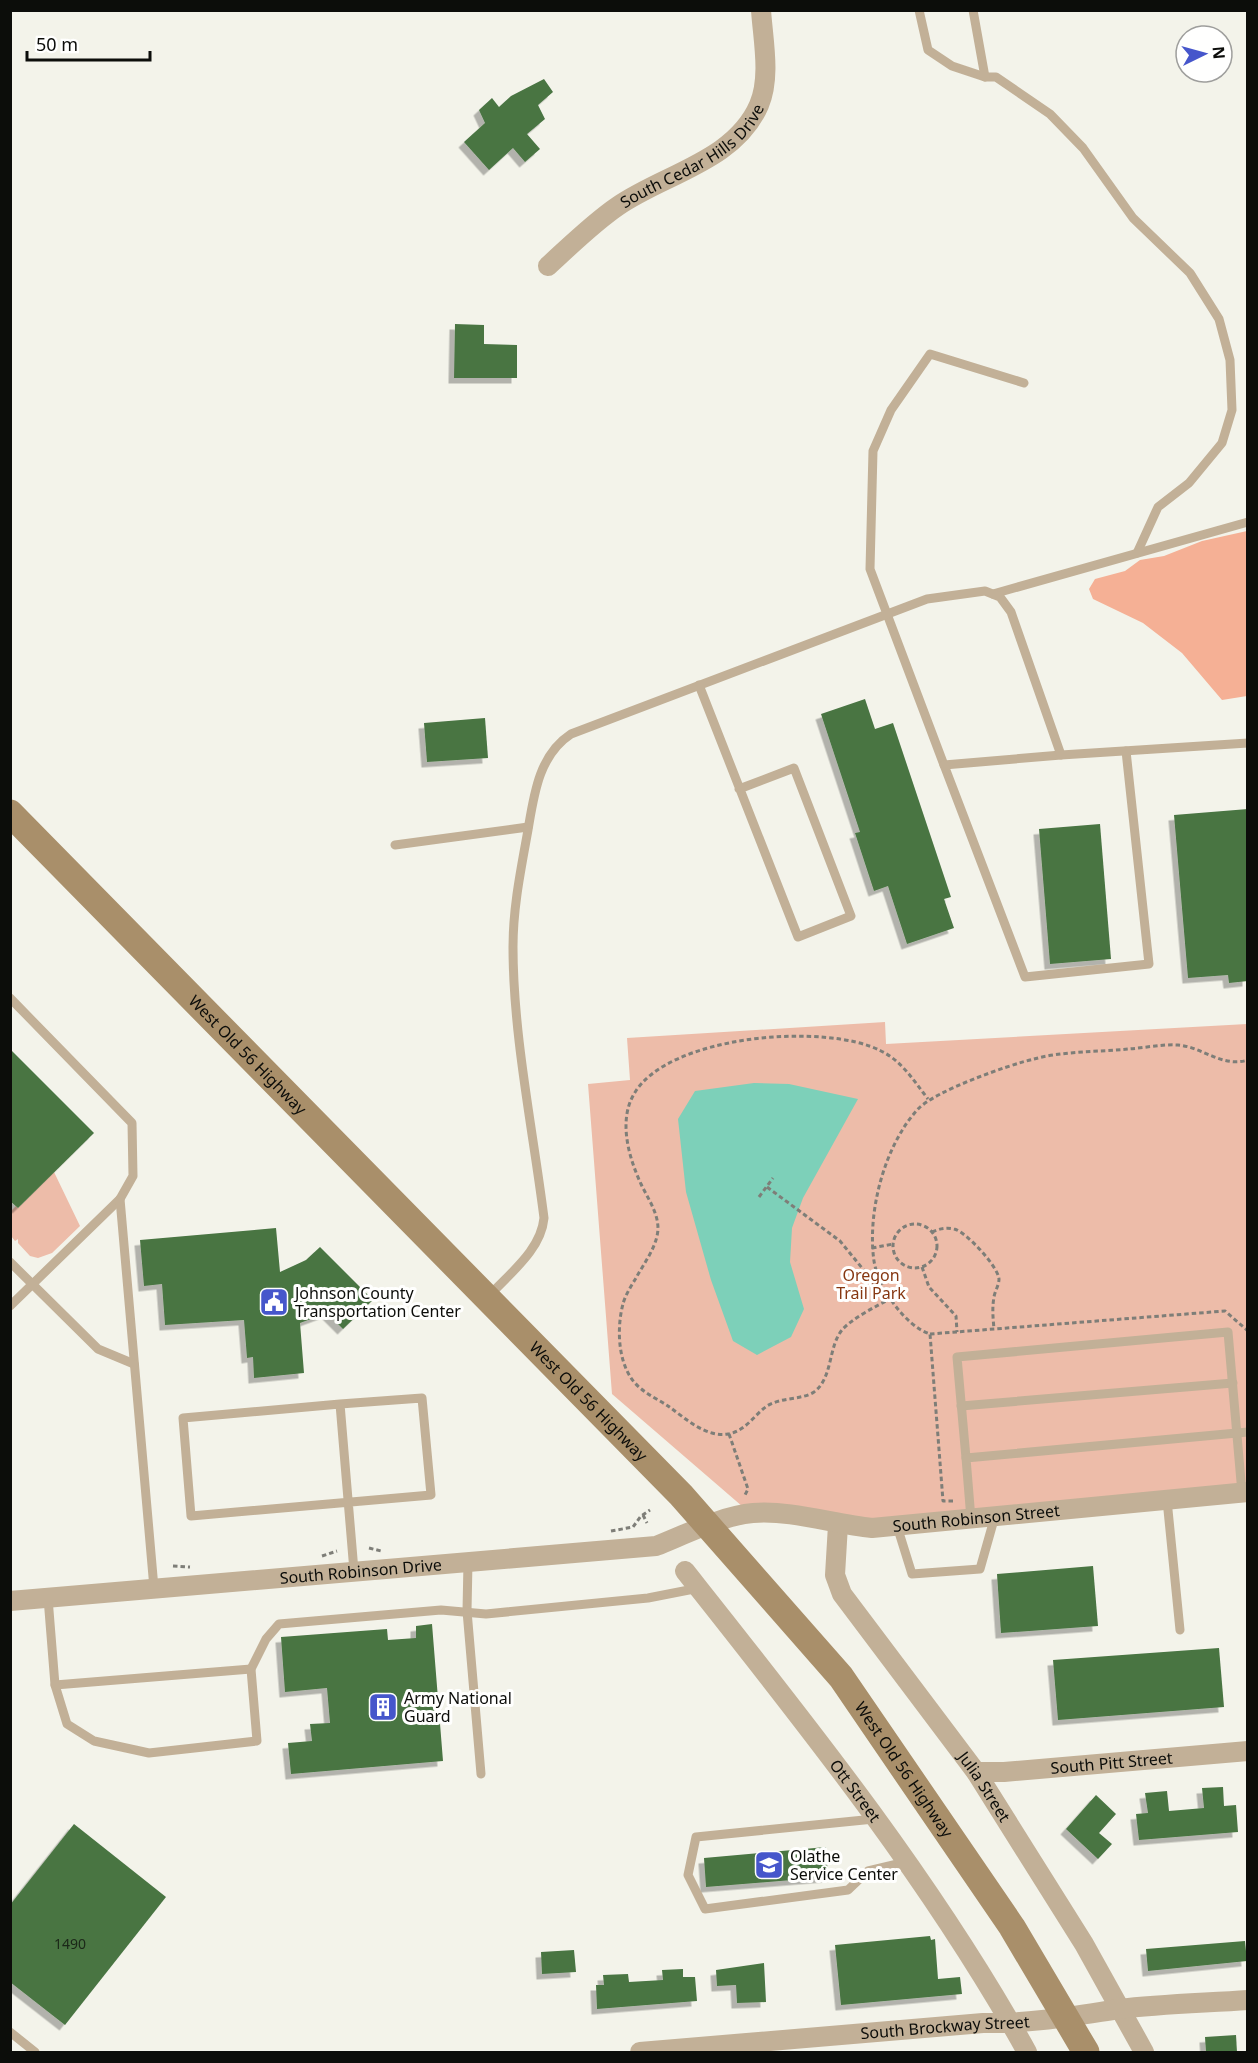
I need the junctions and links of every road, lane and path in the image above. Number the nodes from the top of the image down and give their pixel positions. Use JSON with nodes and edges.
{"nodes":[{"id":1,"x":761,"y":10,"type":"edge"},
{"id":2,"x":920,"y":10,"type":"edge"},
{"id":3,"x":973,"y":10,"type":"edge"},
{"id":4,"x":985,"y":77,"type":"junction"},
{"id":5,"x":548,"y":266,"type":"dead end"},
{"id":6,"x":1024,"y":383,"type":"dead end"},
{"id":7,"x":1248,"y":522,"type":"edge"},
{"id":8,"x":1137,"y":553,"type":"junction"},
{"id":9,"x":993,"y":594,"type":"junction"},
{"id":10,"x":886,"y":614,"type":"junction"},
{"id":11,"x":699,"y":685,"type":"junction"},
{"id":12,"x":1248,"y":743,"type":"edge"},
{"id":13,"x":1126,"y":751,"type":"junction"},
{"id":14,"x":1061,"y":755,"type":"junction"},
{"id":15,"x":944,"y":765,"type":"junction"},
{"id":16,"x":739,"y":789,"type":"junction"},
{"id":17,"x":10,"y":813,"type":"edge"},
{"id":18,"x":528,"y":827,"type":"junction"},
{"id":19,"x":395,"y":845,"type":"dead end"},
{"id":20,"x":10,"y":998,"type":"edge"},
{"id":21,"x":1248,"y":1060,"type":"edge"},
{"id":22,"x":928,"y":1100,"type":"junction"},
{"id":23,"x":773,"y":1178,"type":"dead end"},
{"id":24,"x":766,"y":1187,"type":"junction"},
{"id":25,"x":759,"y":1197,"type":"dead end"},
{"id":26,"x":120,"y":1199,"type":"junction"},
{"id":27,"x":932,"y":1232,"type":"junction"},
{"id":28,"x":893,"y":1244,"type":"junction"},
{"id":29,"x":872,"y":1248,"type":"junction"},
{"id":30,"x":10,"y":1262,"type":"edge"},
{"id":31,"x":922,"y":1268,"type":"junction"},
{"id":32,"x":876,"y":1274,"type":"junction"},
{"id":33,"x":33,"y":1285,"type":"junction"},
{"id":34,"x":487,"y":1297,"type":"junction"},
{"id":35,"x":892,"y":1298,"type":"junction"},
{"id":36,"x":10,"y":1306,"type":"edge"},
{"id":37,"x":994,"y":1329,"type":"junction"},
{"id":38,"x":1248,"y":1331,"type":"edge"},
{"id":39,"x":957,"y":1332,"type":"junction"},
{"id":40,"x":930,"y":1334,"type":"junction"},
{"id":41,"x":134,"y":1364,"type":"junction"},
{"id":42,"x":1233,"y":1383,"type":"junction"},
{"id":43,"x":340,"y":1404,"type":"junction"},
{"id":44,"x":961,"y":1406,"type":"junction"},
{"id":45,"x":1248,"y":1432,"type":"edge"},
{"id":46,"x":1237,"y":1433,"type":"junction"},
{"id":47,"x":729,"y":1434,"type":"junction"},
{"id":48,"x":966,"y":1458,"type":"junction"},
{"id":49,"x":1245,"y":1493,"type":"edge"},
{"id":50,"x":739,"y":1499,"type":"dead end"},
{"id":51,"x":1167,"y":1500,"type":"junction"},
{"id":52,"x":943,"y":1501,"type":"dead end"},
{"id":53,"x":349,"y":1503,"type":"junction"},
{"id":54,"x":643,"y":1515,"type":"dead end"},
{"id":55,"x":995,"y":1516,"type":"junction"},
{"id":56,"x":971,"y":1519,"type":"junction"},
{"id":57,"x":647,"y":1523,"type":"dead end"},
{"id":58,"x":838,"y":1525,"type":"junction"},
{"id":59,"x":709,"y":1526,"type":"junction"},
{"id":60,"x":897,"y":1526,"type":"junction"},
{"id":61,"x":468,"y":1562,"type":"junction"},
{"id":62,"x":354,"y":1572,"type":"junction"},
{"id":63,"x":685,"y":1572,"type":"dead end"},
{"id":64,"x":154,"y":1588,"type":"junction"},
{"id":65,"x":699,"y":1588,"type":"junction"},
{"id":66,"x":48,"y":1598,"type":"junction"},
{"id":67,"x":10,"y":1601,"type":"edge"},
{"id":68,"x":467,"y":1611,"type":"junction"},
{"id":69,"x":1180,"y":1630,"type":"dead end"},
{"id":70,"x":251,"y":1669,"type":"junction"},
{"id":71,"x":55,"y":1685,"type":"junction"},
{"id":72,"x":1248,"y":1751,"type":"edge"},
{"id":73,"x":976,"y":1772,"type":"junction"},
{"id":74,"x":481,"y":1774,"type":"dead end"},
{"id":75,"x":874,"y":1819,"type":"junction"},
{"id":76,"x":906,"y":1862,"type":"junction"},
{"id":77,"x":1248,"y":2000,"type":"edge"},
{"id":78,"x":1120,"y":2009,"type":"junction"},
{"id":79,"x":1066,"y":2019,"type":"junction"},
{"id":80,"x":1011,"y":2024,"type":"junction"},
{"id":81,"x":10,"y":2032,"type":"edge"},
{"id":82,"x":35,"y":2052,"type":"edge"},
{"id":83,"x":640,"y":2052,"type":"edge"},
{"id":84,"x":1027,"y":2052,"type":"edge"},
{"id":85,"x":1086,"y":2052,"type":"edge"},
{"id":86,"x":1144,"y":2052,"type":"edge"}],
"edges":[{"from":1,"to":5,"type":"street","name":"South Cedar Hills Drive"},
{"from":2,"to":4,"type":"lane"},
{"from":3,"to":4,"type":"lane"},
{"from":4,"to":8,"type":"lane"},
{"from":6,"to":10,"type":"lane"},
{"from":7,"to":8,"type":"lane"},
{"from":8,"to":9,"type":"lane"},
{"from":9,"to":10,"type":"lane"},
{"from":9,"to":14,"type":"lane"},
{"from":10,"to":11,"type":"lane"},
{"from":10,"to":15,"type":"lane"},
{"from":11,"to":16,"type":"lane"},
{"from":11,"to":18,"type":"lane"},
{"from":12,"to":13,"type":"lane"},
{"from":13,"to":14,"type":"lane"},
{"from":13,"to":15,"type":"lane"},
{"from":14,"to":15,"type":"lane"},
{"from":16,"to":16,"type":"lane"},
{"from":17,"to":34,"type":"main road","name":"West Old 56 Highway"},
{"from":18,"to":19,"type":"lane"},
{"from":18,"to":34,"type":"lane"},
{"from":20,"to":26,"type":"lane"},
{"from":21,"to":22,"type":"path"},
{"from":22,"to":29,"type":"path"},
{"from":22,"to":47,"type":"path"},
{"from":23,"to":24,"type":"path"},
{"from":24,"to":25,"type":"path"},
{"from":24,"to":32,"type":"path"},
{"from":26,"to":33,"type":"lane"},
{"from":26,"to":41,"type":"lane"},
{"from":27,"to":28,"type":"path"},
{"from":27,"to":31,"type":"path"},
{"from":27,"to":37,"type":"path"},
{"from":28,"to":29,"type":"path"},
{"from":28,"to":31,"type":"path"},
{"from":29,"to":32,"type":"path"},
{"from":30,"to":33,"type":"lane"},
{"from":31,"to":39,"type":"path"},
{"from":32,"to":35,"type":"path"},
{"from":33,"to":36,"type":"lane"},
{"from":33,"to":41,"type":"lane"},
{"from":34,"to":59,"type":"main road","name":"West Old 56 Highway"},
{"from":35,"to":40,"type":"path"},
{"from":35,"to":47,"type":"path"},
{"from":37,"to":38,"type":"path"},
{"from":37,"to":39,"type":"path"},
{"from":39,"to":40,"type":"path"},
{"from":40,"to":52,"type":"path"},
{"from":41,"to":64,"type":"lane"},
{"from":42,"to":44,"type":"lane"},
{"from":42,"to":44,"type":"lane"},
{"from":42,"to":46,"type":"lane"},
{"from":43,"to":53,"type":"lane"},
{"from":43,"to":53,"type":"lane"},
{"from":43,"to":53,"type":"lane"},
{"from":44,"to":48,"type":"lane"},
{"from":45,"to":46,"type":"lane"},
{"from":46,"to":48,"type":"lane"},
{"from":46,"to":49,"type":"lane"},
{"from":47,"to":50,"type":"path"},
{"from":48,"to":56,"type":"lane"},
{"from":49,"to":51,"type":"street","name":"South Robinson Street"},
{"from":51,"to":55,"type":"street","name":"South Robinson Street"},
{"from":51,"to":69,"type":"lane"},
{"from":53,"to":62,"type":"lane"},
{"from":54,"to":57,"type":"path"},
{"from":55,"to":56,"type":"street","name":"South Robinson Street"},
{"from":55,"to":60,"type":"lane"},
{"from":56,"to":60,"type":"street","name":"South Robinson Street"},
{"from":58,"to":59,"type":"street","name":"South Robinson Street"},
{"from":58,"to":60,"type":"street","name":"South Robinson Street"},
{"from":58,"to":73,"type":"street","name":"Julia Street"},
{"from":59,"to":61,"type":"street","name":"South Robinson Drive"},
{"from":59,"to":79,"type":"main road","name":"West Old 56 Highway"},
{"from":61,"to":62,"type":"street","name":"South Robinson Drive"},
{"from":61,"to":68,"type":"lane"},
{"from":62,"to":64,"type":"street","name":"South Robinson Drive"},
{"from":63,"to":65,"type":"street","name":"Ott Street"},
{"from":64,"to":66,"type":"street","name":"South Robinson Drive"},
{"from":65,"to":68,"type":"lane"},
{"from":65,"to":75,"type":"street","name":"Ott Street"},
{"from":66,"to":67,"type":"street","name":"South Robinson Drive"},
{"from":66,"to":71,"type":"lane"},
{"from":68,"to":70,"type":"lane"},
{"from":68,"to":74,"type":"lane"},
{"from":70,"to":71,"type":"lane"},
{"from":70,"to":71,"type":"lane"},
{"from":72,"to":73,"type":"street","name":"South Pitt Street"},
{"from":73,"to":78,"type":"street","name":"Julia Street"},
{"from":75,"to":76,"type":"street","name":"Ott Street"},
{"from":75,"to":76,"type":"lane"},
{"from":76,"to":80,"type":"street","name":"Ott Street"},
{"from":77,"to":78,"type":"street","name":"South Brockway Street"},
{"from":78,"to":79,"type":"street","name":"South Brockway Street"},
{"from":78,"to":86,"type":"street","name":"Julia Street"},
{"from":79,"to":80,"type":"street","name":"South Brockway Street"},
{"from":79,"to":85,"type":"main road","name":"West Old 56 Highway"},
{"from":80,"to":83,"type":"street","name":"South Brockway Street"},
{"from":80,"to":84,"type":"street","name":"Ott Street"},
{"from":81,"to":82,"type":"lane"}]}
